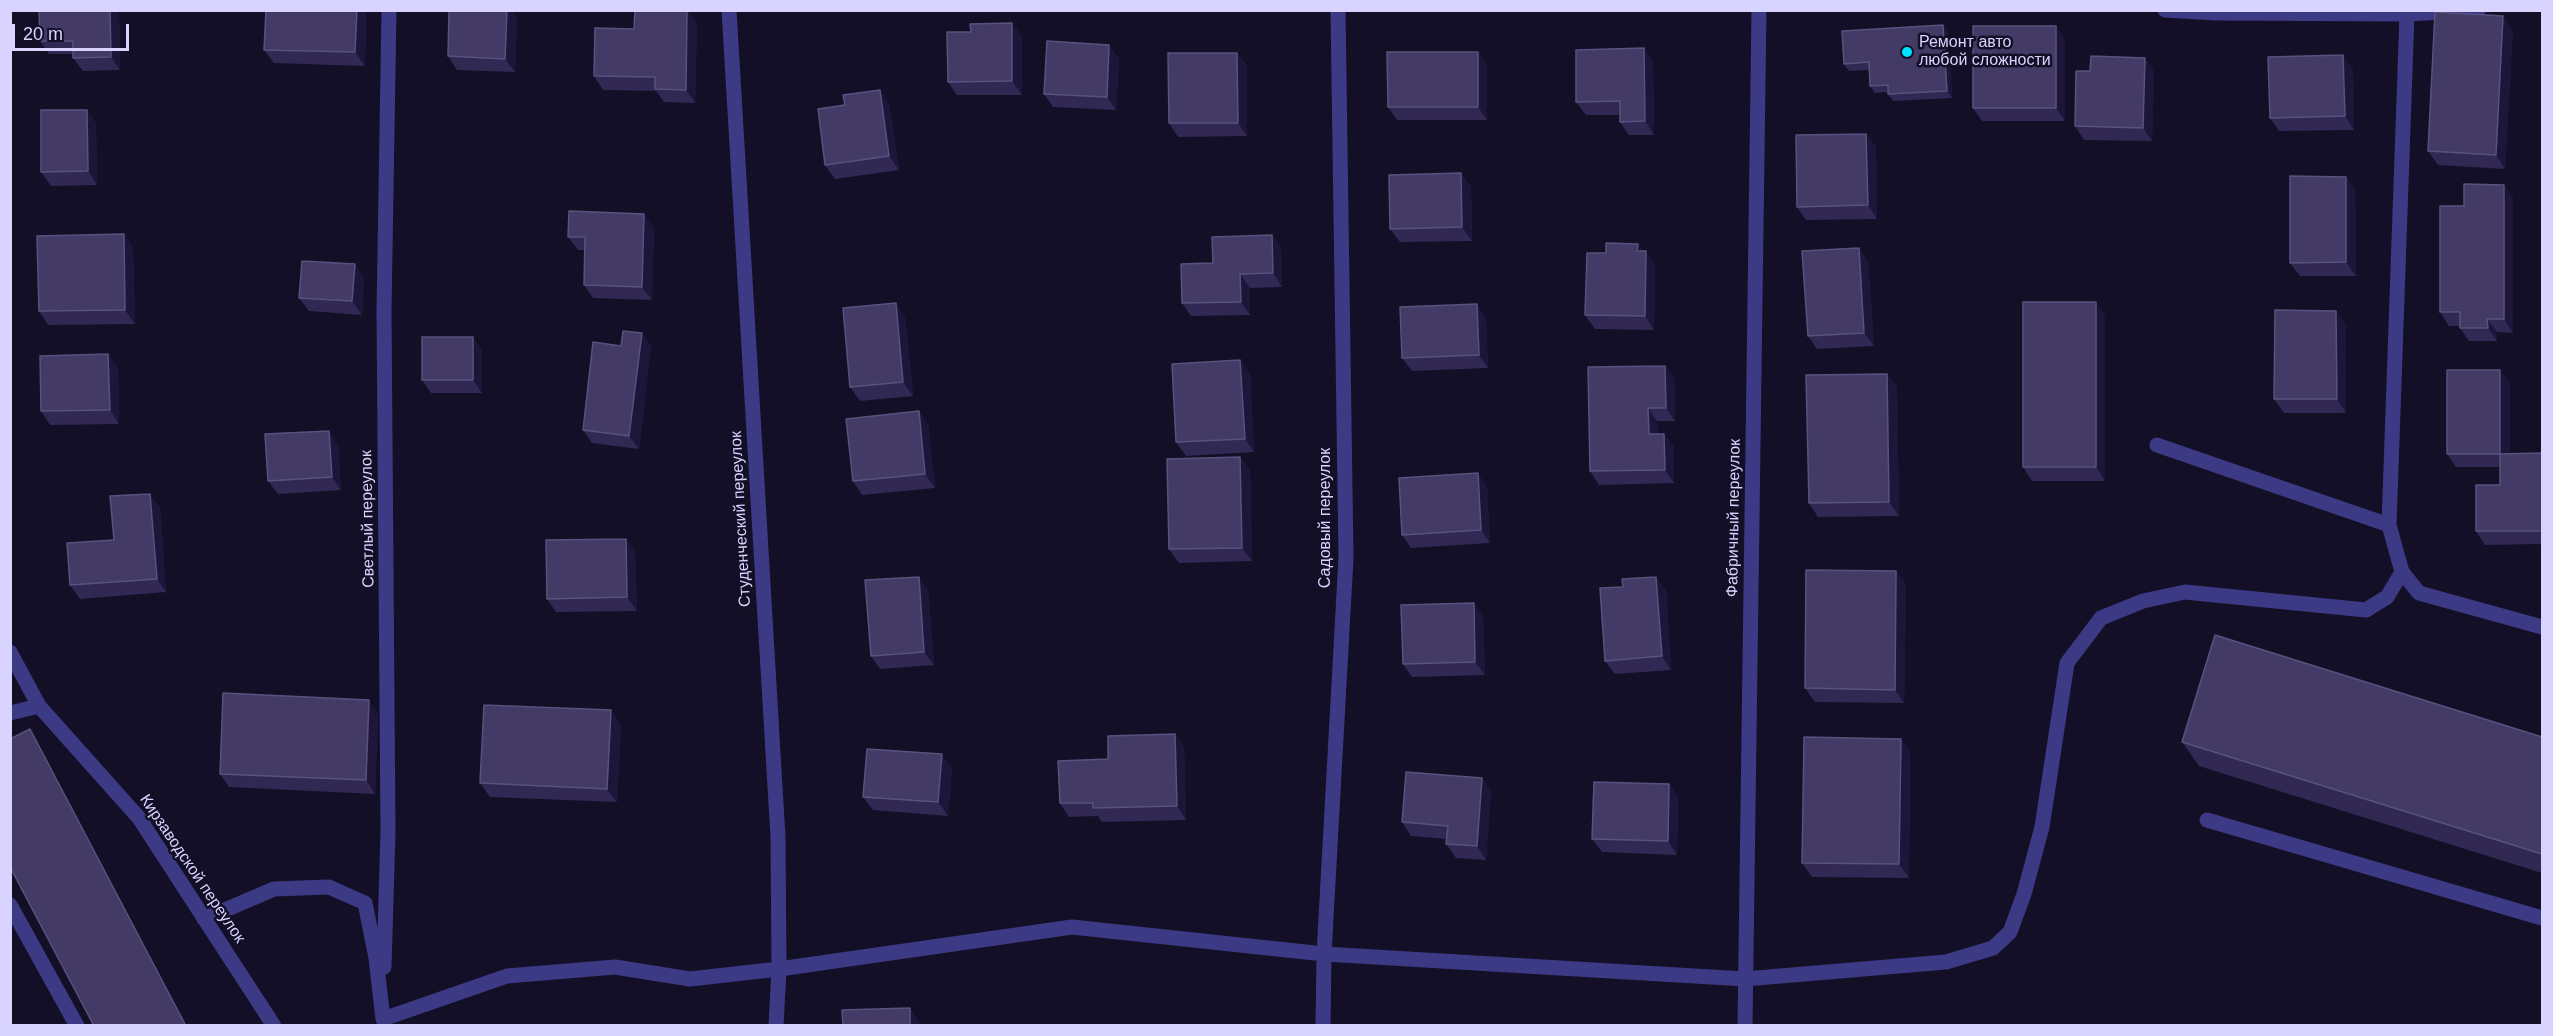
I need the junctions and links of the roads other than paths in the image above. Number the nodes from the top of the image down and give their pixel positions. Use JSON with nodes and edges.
{"nodes":[{"id":1,"x":389,"y":10,"type":"edge"},
{"id":2,"x":729,"y":10,"type":"edge"},
{"id":3,"x":1338,"y":10,"type":"edge"},
{"id":4,"x":1760,"y":10,"type":"edge"},
{"id":5,"x":2165,"y":10,"type":"edge"},
{"id":6,"x":2478,"y":10,"type":"edge"},
{"id":7,"x":2407,"y":14,"type":"junction"},
{"id":8,"x":2157,"y":445,"type":"dead end"},
{"id":9,"x":2390,"y":525,"type":"junction"},
{"id":10,"x":2402,"y":572,"type":"junction"},
{"id":11,"x":2541,"y":627,"type":"edge"},
{"id":12,"x":10,"y":652,"type":"edge"},
{"id":13,"x":39,"y":706,"type":"junction"},
{"id":14,"x":10,"y":713,"type":"edge"},
{"id":15,"x":2207,"y":820,"type":"dead end"},
{"id":16,"x":10,"y":905,"type":"edge"},
{"id":17,"x":2542,"y":918,"type":"edge"},
{"id":18,"x":204,"y":919,"type":"junction"},
{"id":19,"x":1324,"y":954,"type":"junction"},
{"id":20,"x":779,"y":969,"type":"junction"},
{"id":21,"x":1745,"y":979,"type":"junction"},
{"id":22,"x":381,"y":1022,"type":"edge"},
{"id":23,"x":77,"y":1026,"type":"edge"},
{"id":24,"x":274,"y":1026,"type":"edge"},
{"id":25,"x":776,"y":1026,"type":"edge"},
{"id":26,"x":1323,"y":1026,"type":"edge"},
{"id":27,"x":1745,"y":1026,"type":"edge"}],
"edges":[{"from":1,"to":22,"type":"street","name":"Светлый переулок"},
{"from":2,"to":20,"type":"street","name":"Студенческий переулок"},
{"from":3,"to":19,"type":"street","name":"Садовый переулок"},
{"from":4,"to":21,"type":"street","name":"Фабричный переулок"},
{"from":5,"to":7,"type":"street"},
{"from":6,"to":7,"type":"street"},
{"from":7,"to":9,"type":"street"},
{"from":8,"to":9,"type":"street"},
{"from":9,"to":10,"type":"street"},
{"from":10,"to":11,"type":"street"},
{"from":10,"to":21,"type":"street"},
{"from":12,"to":13,"type":"street","name":"Кирзаводской переулок"},
{"from":13,"to":14,"type":"street"},
{"from":13,"to":18,"type":"street","name":"Кирзаводской переулок"},
{"from":15,"to":17,"type":"street"},
{"from":16,"to":23,"type":"street"},
{"from":18,"to":22,"type":"street"},
{"from":18,"to":24,"type":"street","name":"Кирзаводской переулок"},
{"from":19,"to":20,"type":"street"},
{"from":19,"to":21,"type":"street"},
{"from":19,"to":26,"type":"street","name":"Садовый переулок"},
{"from":20,"to":22,"type":"street"},
{"from":20,"to":25,"type":"street","name":"Студенческий переулок"},
{"from":21,"to":27,"type":"street","name":"Фабричный переулок"}]}
